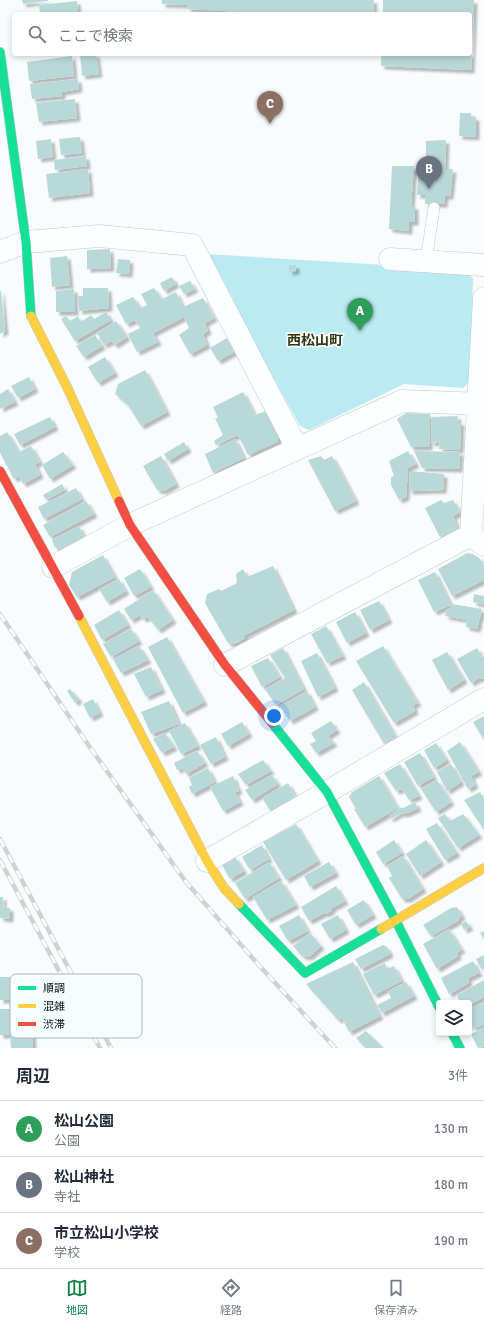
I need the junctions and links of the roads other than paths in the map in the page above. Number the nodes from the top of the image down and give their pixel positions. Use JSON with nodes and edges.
{"nodes":[{"id":1,"x":0,"y":52,"type":"edge"},
{"id":2,"x":434,"y":208,"type":"dead end"},
{"id":3,"x":26,"y":242,"type":"junction"},
{"id":4,"x":0,"y":252,"type":"edge"},
{"id":5,"x":390,"y":259,"type":"dead end"},
{"id":6,"x":426,"y":261,"type":"junction"},
{"id":7,"x":484,"y":265,"type":"edge"},
{"id":8,"x":484,"y":298,"type":"edge"},
{"id":9,"x":481,"y":403,"type":"edge"},
{"id":10,"x":297,"y":448,"type":"junction"},
{"id":11,"x":0,"y":471,"type":"edge"},
{"id":12,"x":130,"y":525,"type":"junction"},
{"id":13,"x":478,"y":540,"type":"edge"},
{"id":14,"x":53,"y":567,"type":"junction"},
{"id":15,"x":225,"y":665,"type":"junction"},
{"id":16,"x":484,"y":698,"type":"edge"},
{"id":17,"x":327,"y":792,"type":"junction"},
{"id":18,"x":207,"y":861,"type":"junction"},
{"id":19,"x":484,"y":868,"type":"edge"},
{"id":20,"x":395,"y":919,"type":"junction"},
{"id":21,"x":436,"y":1000,"type":"edge"},
{"id":22,"x":454,"y":1036,"type":"edge"},
{"id":23,"x":460,"y":1048,"type":"edge"}],
"edges":[{"from":1,"to":3,"type":"street"},
{"from":2,"to":6,"type":"lane"},
{"from":3,"to":4,"type":"street"},
{"from":3,"to":10,"type":"street"},
{"from":3,"to":12,"type":"street"},
{"from":5,"to":6,"type":"street"},
{"from":6,"to":7,"type":"street"},
{"from":8,"to":9,"type":"street"},
{"from":9,"to":10,"type":"street"},
{"from":9,"to":13,"type":"street"},
{"from":10,"to":12,"type":"street"},
{"from":11,"to":14,"type":"street"},
{"from":12,"to":14,"type":"street"},
{"from":12,"to":15,"type":"street"},
{"from":13,"to":15,"type":"street"},
{"from":14,"to":18,"type":"street"},
{"from":15,"to":17,"type":"street"},
{"from":16,"to":17,"type":"street"},
{"from":17,"to":18,"type":"street"},
{"from":17,"to":20,"type":"street"},
{"from":18,"to":20,"type":"street"},
{"from":19,"to":20,"type":"street"},
{"from":20,"to":21,"type":"street"},
{"from":22,"to":23,"type":"street"}]}
